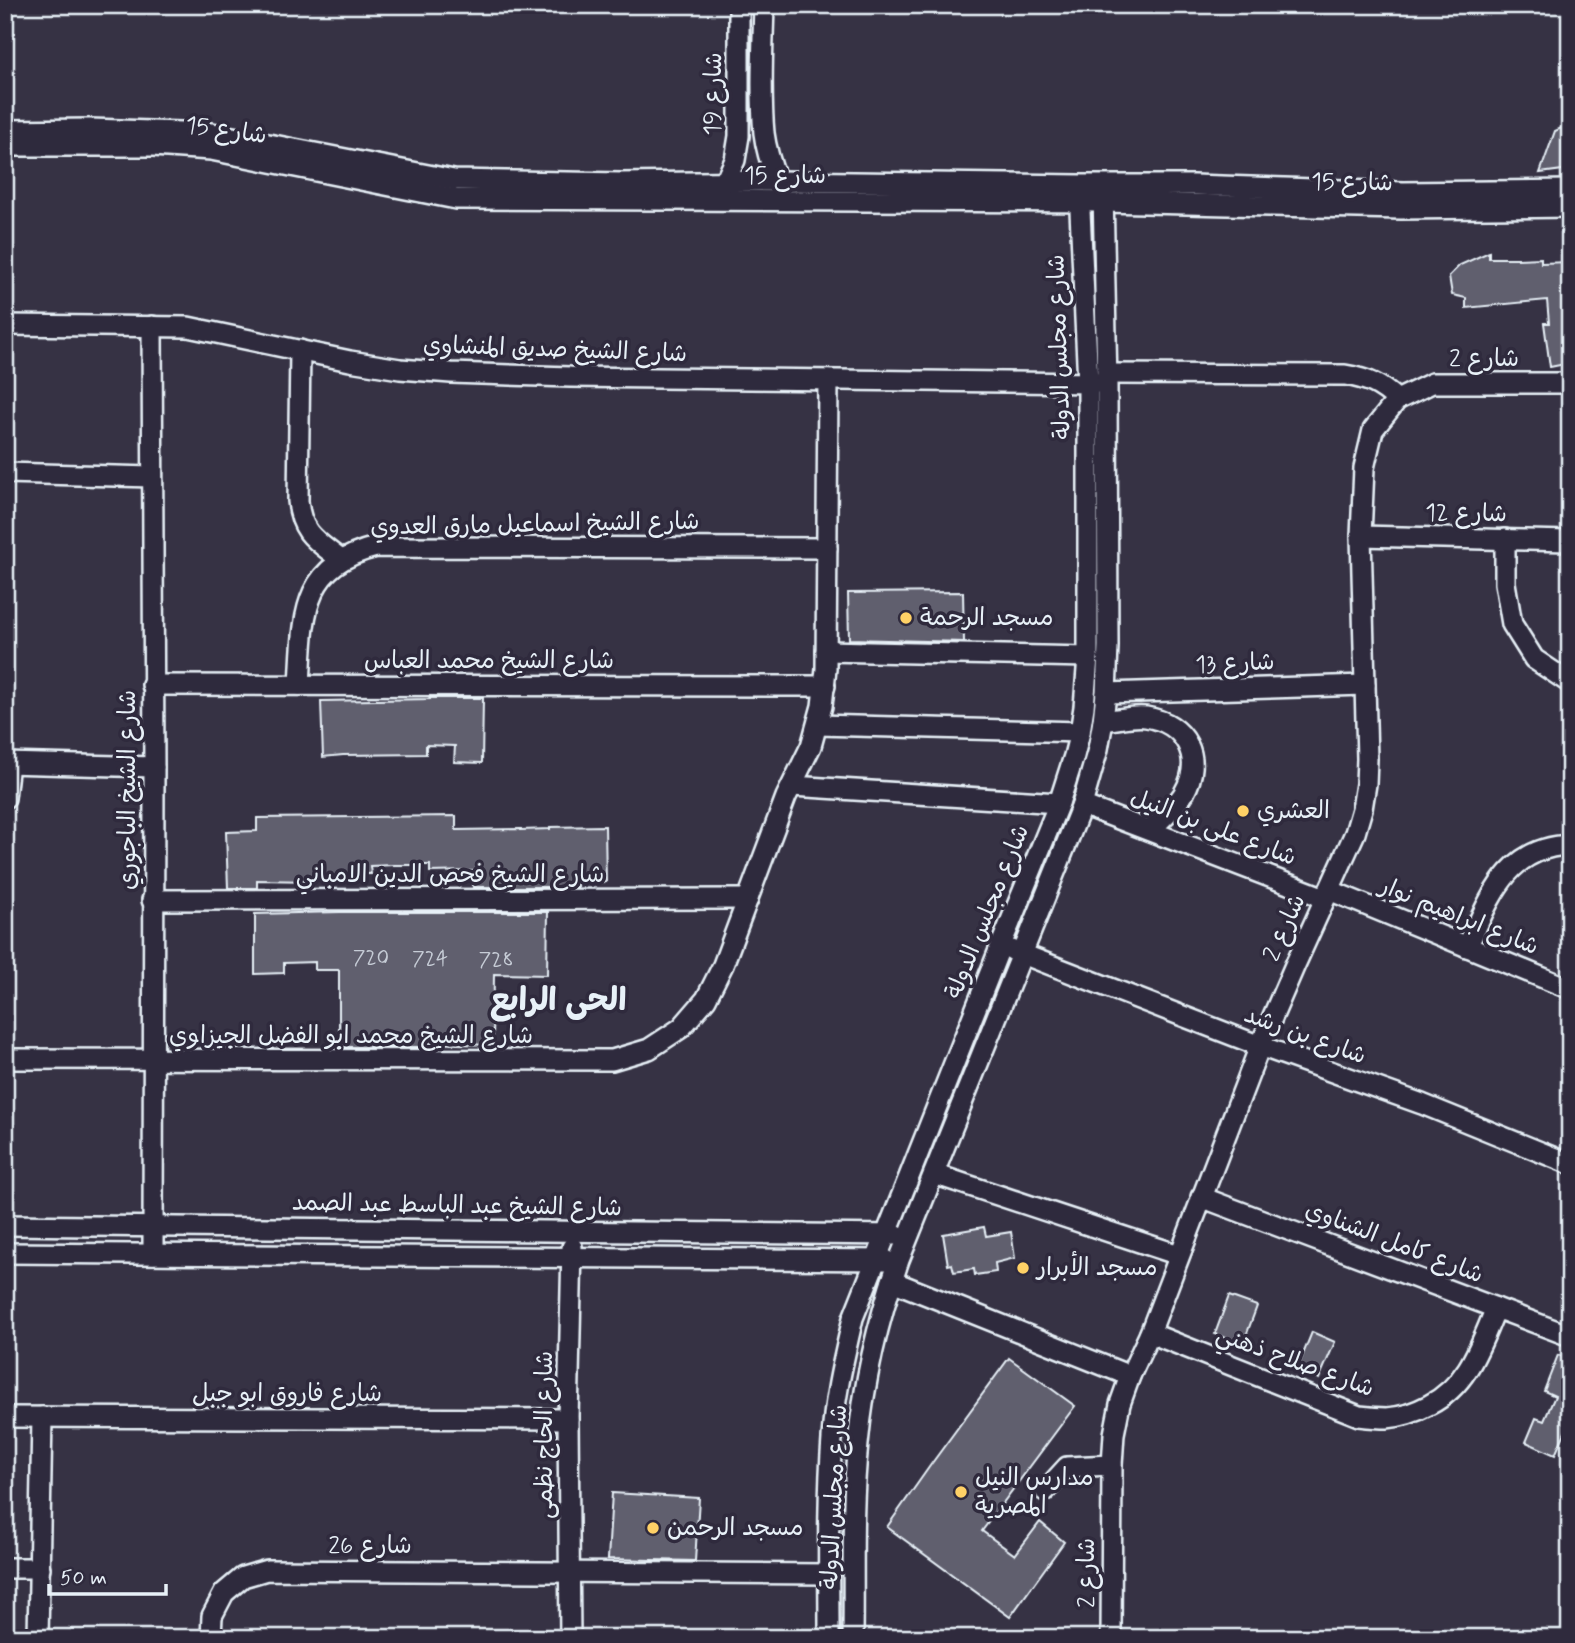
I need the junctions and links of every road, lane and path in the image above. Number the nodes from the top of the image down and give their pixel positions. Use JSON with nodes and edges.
{"nodes":[{"id":1,"x":739,"y":5,"type":"edge"},
{"id":2,"x":764,"y":5,"type":"edge"},
{"id":3,"x":5,"y":130,"type":"edge"},
{"id":4,"x":5,"y":146,"type":"edge"},
{"id":5,"x":776,"y":181,"type":"junction"},
{"id":6,"x":725,"y":182,"type":"junction"},
{"id":7,"x":1570,"y":190,"type":"edge"},
{"id":8,"x":621,"y":191,"type":"junction"},
{"id":9,"x":1080,"y":194,"type":"junction"},
{"id":10,"x":1103,"y":194,"type":"junction"},
{"id":11,"x":1547,"y":199,"type":"junction"},
{"id":12,"x":1570,"y":206,"type":"edge"},
{"id":13,"x":5,"y":325,"type":"edge"},
{"id":14,"x":152,"y":326,"type":"junction"},
{"id":15,"x":300,"y":350,"type":"junction"},
{"id":16,"x":828,"y":380,"type":"junction"},
{"id":17,"x":1101,"y":380,"type":"junction"},
{"id":18,"x":1570,"y":383,"type":"edge"},
{"id":19,"x":1397,"y":400,"type":"junction"},
{"id":20,"x":5,"y":473,"type":"edge"},
{"id":21,"x":152,"y":477,"type":"junction"},
{"id":22,"x":1361,"y":536,"type":"junction"},
{"id":23,"x":1505,"y":539,"type":"junction"},
{"id":24,"x":1570,"y":541,"type":"edge"},
{"id":25,"x":827,"y":548,"type":"junction"},
{"id":26,"x":341,"y":560,"type":"junction"},
{"id":27,"x":1108,"y":646,"type":"junction"},
{"id":28,"x":826,"y":651,"type":"junction"},
{"id":29,"x":1088,"y":651,"type":"junction"},
{"id":30,"x":1570,"y":683,"type":"edge"},
{"id":31,"x":152,"y":685,"type":"junction"},
{"id":32,"x":300,"y":685,"type":"junction"},
{"id":33,"x":1365,"y":685,"type":"junction"},
{"id":34,"x":825,"y":686,"type":"junction"},
{"id":35,"x":1106,"y":693,"type":"junction"},
{"id":36,"x":1102,"y":721,"type":"junction"},
{"id":37,"x":818,"y":725,"type":"junction"},
{"id":38,"x":1080,"y":732,"type":"junction"},
{"id":39,"x":7,"y":763,"type":"edge"},
{"id":40,"x":154,"y":767,"type":"junction"},
{"id":41,"x":792,"y":786,"type":"junction"},
{"id":42,"x":5,"y":798,"type":"edge"},
{"id":43,"x":1059,"y":803,"type":"junction"},
{"id":44,"x":1082,"y":805,"type":"junction"},
{"id":45,"x":1151,"y":830,"type":"junction"},
{"id":46,"x":1570,"y":845,"type":"edge"},
{"id":47,"x":1327,"y":894,"type":"junction"},
{"id":48,"x":748,"y":899,"type":"junction"},
{"id":49,"x":152,"y":900,"type":"junction"},
{"id":50,"x":1001,"y":945,"type":"junction"},
{"id":51,"x":1468,"y":947,"type":"junction"},
{"id":52,"x":1023,"y":954,"type":"junction"},
{"id":53,"x":1570,"y":989,"type":"edge"},
{"id":54,"x":1260,"y":1046,"type":"junction"},
{"id":55,"x":5,"y":1059,"type":"edge"},
{"id":56,"x":153,"y":1060,"type":"junction"},
{"id":57,"x":1570,"y":1164,"type":"edge"},
{"id":58,"x":934,"y":1174,"type":"junction"},
{"id":59,"x":1201,"y":1197,"type":"junction"},
{"id":60,"x":5,"y":1224,"type":"edge"},
{"id":61,"x":153,"y":1227,"type":"junction"},
{"id":62,"x":573,"y":1232,"type":"junction"},
{"id":63,"x":886,"y":1235,"type":"junction"},
{"id":64,"x":909,"y":1235,"type":"junction"},
{"id":65,"x":5,"y":1253,"type":"edge"},
{"id":66,"x":153,"y":1254,"type":"junction"},
{"id":67,"x":1179,"y":1255,"type":"junction"},
{"id":68,"x":572,"y":1258,"type":"junction"},
{"id":69,"x":876,"y":1260,"type":"junction"},
{"id":70,"x":899,"y":1260,"type":"junction"},
{"id":71,"x":892,"y":1281,"type":"junction"},
{"id":72,"x":1496,"y":1308,"type":"junction"},
{"id":73,"x":1150,"y":1333,"type":"junction"},
{"id":74,"x":1570,"y":1335,"type":"edge"},
{"id":75,"x":1130,"y":1376,"type":"junction"},
{"id":76,"x":5,"y":1417,"type":"edge"},
{"id":77,"x":43,"y":1417,"type":"junction"},
{"id":78,"x":568,"y":1419,"type":"junction"},
{"id":79,"x":1112,"y":1465,"type":"junction"},
{"id":80,"x":1045,"y":1491,"type":"dead end"},
{"id":81,"x":5,"y":1568,"type":"edge"},
{"id":82,"x":40,"y":1568,"type":"junction"},
{"id":83,"x":570,"y":1573,"type":"junction"},
{"id":84,"x":829,"y":1574,"type":"junction"},
{"id":85,"x":38,"y":1638,"type":"edge"},
{"id":86,"x":211,"y":1638,"type":"edge"},
{"id":87,"x":570,"y":1638,"type":"edge"},
{"id":88,"x":829,"y":1638,"type":"edge"},
{"id":89,"x":853,"y":1638,"type":"edge"},
{"id":90,"x":1111,"y":1638,"type":"edge"}],
"edges":[{"from":1,"to":6,"type":"street","name":"شارع 19"},
{"from":2,"to":5,"type":"street","name":"شارع 19"},
{"from":3,"to":8,"type":"street","name":"شارع 15"},
{"from":4,"to":8,"type":"street","name":"شارع 15"},
{"from":5,"to":6,"type":"street","name":"شارع 15"},
{"from":5,"to":9,"type":"street","name":"شارع 15"},
{"from":6,"to":8,"type":"street","name":"شارع 15"},
{"from":7,"to":11,"type":"street","name":"شارع 15"},
{"from":8,"to":9,"type":"street","name":"شارع 15"},
{"from":9,"to":10,"type":"street","name":"شارع 15"},
{"from":9,"to":17,"type":"street","name":"شارع مجلس الدولة"},
{"from":10,"to":11,"type":"street","name":"شارع 15"},
{"from":10,"to":17,"type":"street","name":"شارع مجلس الدولة"},
{"from":11,"to":12,"type":"street","name":"شارع 15"},
{"from":13,"to":14,"type":"street","name":"شارع الشيخ صديق المنشاوي"},
{"from":14,"to":15,"type":"street","name":"شارع الشيخ صديق المنشاوي"},
{"from":14,"to":21,"type":"street","name":"شارع الشيخ الباجوري"},
{"from":15,"to":16,"type":"street","name":"شارع الشيخ صديق المنشاوي"},
{"from":15,"to":26,"type":"street"},
{"from":16,"to":17,"type":"street","name":"شارع الشيخ صديق المنشاوي"},
{"from":16,"to":25,"type":"street","name":"شارع الشيخ محمد ابو الفضل الجيزاوي"},
{"from":17,"to":19,"type":"street","name":"شارع الشيخ صديق المنشاوي"},
{"from":17,"to":27,"type":"street","name":"شارع مجلس الدولة"},
{"from":17,"to":29,"type":"street","name":"شارع مجلس الدولة"},
{"from":18,"to":19,"type":"street","name":"شارع 2"},
{"from":19,"to":22,"type":"street","name":"شارع 2"},
{"from":20,"to":21,"type":"street"},
{"from":21,"to":31,"type":"street","name":"شارع الشيخ الباجوري"},
{"from":22,"to":23,"type":"street","name":"شارع 12"},
{"from":22,"to":33,"type":"street","name":"شارع 2"},
{"from":23,"to":24,"type":"street","name":"شارع 12"},
{"from":23,"to":30,"type":"street"},
{"from":25,"to":26,"type":"street","name":"شارع الشيخ اسماعيل مارق العدوي"},
{"from":25,"to":28,"type":"street","name":"شارع الشيخ محمد ابو الفضل الجيزاوي"},
{"from":26,"to":32,"type":"street","name":"شارع الشيخ اسماعيل مارق العدوي"},
{"from":27,"to":29,"type":"street"},
{"from":27,"to":35,"type":"street","name":"شارع مجلس الدولة"},
{"from":28,"to":29,"type":"street"},
{"from":28,"to":34,"type":"street","name":"شارع الشيخ محمد ابو الفضل الجيزاوي"},
{"from":29,"to":38,"type":"street","name":"شارع مجلس الدولة"},
{"from":31,"to":32,"type":"street","name":"شارع الشيخ محمد العباس"},
{"from":31,"to":40,"type":"street","name":"شارع الشيخ الباجوري"},
{"from":32,"to":34,"type":"street","name":"شارع الشيخ محمد العباس"},
{"from":33,"to":35,"type":"street","name":"شارع 13"},
{"from":33,"to":47,"type":"street","name":"شارع 2"},
{"from":34,"to":37,"type":"street","name":"شارع الشيخ محمد ابو الفضل الجيزاوي"},
{"from":35,"to":36,"type":"street","name":"شارع مجلس الدولة"},
{"from":36,"to":44,"type":"street","name":"شارع مجلس الدولة"},
{"from":36,"to":45,"type":"street"},
{"from":37,"to":38,"type":"street"},
{"from":37,"to":41,"type":"street","name":"شارع الشيخ محمد ابو الفضل الجيزاوي"},
{"from":38,"to":43,"type":"street","name":"شارع مجلس الدولة"},
{"from":39,"to":40,"type":"street"},
{"from":39,"to":42,"type":"street"},
{"from":40,"to":49,"type":"street","name":"شارع الشيخ الباجوري"},
{"from":41,"to":43,"type":"street"},
{"from":41,"to":48,"type":"street","name":"شارع الشيخ محمد ابو الفضل الجيزاوي"},
{"from":43,"to":50,"type":"street","name":"شارع مجلس الدولة"},
{"from":44,"to":45,"type":"street","name":"شارع على بن النيل"},
{"from":44,"to":52,"type":"street","name":"شارع مجلس الدولة"},
{"from":45,"to":47,"type":"street","name":"شارع على بن النيل"},
{"from":46,"to":51,"type":"street"},
{"from":47,"to":51,"type":"street","name":"شارع ابراهيم نوار"},
{"from":47,"to":54,"type":"street","name":"شارع 2"},
{"from":48,"to":49,"type":"street","name":"شارع الشيخ فحص الدين الامباني"},
{"from":48,"to":56,"type":"street","name":"شارع الشيخ محمد ابو الفضل الجيزاوي"},
{"from":49,"to":56,"type":"street","name":"شارع الشيخ الباجوري"},
{"from":50,"to":52,"type":"street","name":"شارع بن رشد"},
{"from":50,"to":63,"type":"street","name":"شارع مجلس الدولة"},
{"from":51,"to":53,"type":"street","name":"شارع ابراهيم نوار"},
{"from":52,"to":54,"type":"street","name":"شارع بن رشد"},
{"from":52,"to":58,"type":"street","name":"شارع مجلس الدولة"},
{"from":54,"to":57,"type":"street","name":"شارع بن رشد"},
{"from":54,"to":59,"type":"street","name":"شارع 2"},
{"from":55,"to":56,"type":"street","name":"شارع الشيخ محمد ابو الفضل الجيزاوي"},
{"from":56,"to":61,"type":"street","name":"شارع الشيخ الباجوري"},
{"from":58,"to":64,"type":"street","name":"شارع مجلس الدولة"},
{"from":58,"to":67,"type":"street"},
{"from":59,"to":67,"type":"street","name":"شارع 2"},
{"from":59,"to":72,"type":"street","name":"شارع كامل الشناوي"},
{"from":60,"to":61,"type":"street","name":"شارع الشيخ عبد الباسط عبد الصمد"},
{"from":61,"to":62,"type":"street","name":"شارع الشيخ عبد الباسط عبد الصمد"},
{"from":61,"to":66,"type":"street","name":"شارع الشيخ الباجوري"},
{"from":62,"to":63,"type":"street","name":"شارع الشيخ عبد الباسط عبد الصمد"},
{"from":62,"to":68,"type":"street","name":"شارع الحاج نظمى"},
{"from":63,"to":64,"type":"street","name":"شارع الشيخ عبد الباسط عبد الصمد"},
{"from":63,"to":69,"type":"street","name":"شارع مجلس الدولة"},
{"from":64,"to":70,"type":"street","name":"شارع مجلس الدولة"},
{"from":65,"to":66,"type":"street","name":"شارع الشيخ عبد الباسط عبد الصمد"},
{"from":66,"to":68,"type":"street","name":"شارع الشيخ عبد الباسط عبد الصمد"},
{"from":67,"to":73,"type":"street","name":"شارع 2"},
{"from":68,"to":69,"type":"street","name":"شارع الشيخ عبد الباسط عبد الصمد"},
{"from":68,"to":78,"type":"street","name":"شارع الحاج نظمى"},
{"from":69,"to":70,"type":"street","name":"شارع الشيخ عبد الباسط عبد الصمد"},
{"from":69,"to":84,"type":"street","name":"شارع مجلس الدولة"},
{"from":70,"to":71,"type":"street","name":"شارع مجلس الدولة"},
{"from":71,"to":75,"type":"street"},
{"from":71,"to":89,"type":"street","name":"شارع مجلس الدولة"},
{"from":72,"to":73,"type":"street","name":"شارع صلاح ذهني"},
{"from":72,"to":74,"type":"street","name":"شارع كامل الشناوي"},
{"from":73,"to":75,"type":"street","name":"شارع 2"},
{"from":75,"to":79,"type":"street","name":"شارع 2"},
{"from":76,"to":77,"type":"street","name":"شارع فاروق ابو جبل"},
{"from":77,"to":78,"type":"street","name":"شارع فاروق ابو جبل"},
{"from":77,"to":82,"type":"street"},
{"from":78,"to":83,"type":"street","name":"شارع الحاج نظمى"},
{"from":79,"to":80,"type":"street"},
{"from":79,"to":90,"type":"street","name":"شارع 2"},
{"from":81,"to":82,"type":"street"},
{"from":82,"to":85,"type":"street"},
{"from":83,"to":84,"type":"street","name":"شارع 26"},
{"from":83,"to":86,"type":"street","name":"شارع 26"},
{"from":83,"to":87,"type":"street","name":"شارع الحاج نظمى"},
{"from":84,"to":88,"type":"street","name":"شارع مجلس الدولة"}]}
